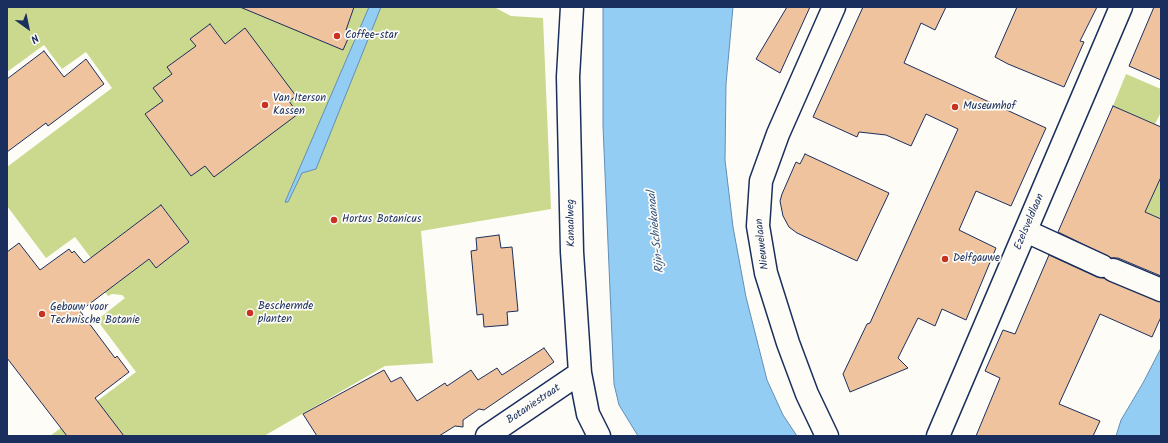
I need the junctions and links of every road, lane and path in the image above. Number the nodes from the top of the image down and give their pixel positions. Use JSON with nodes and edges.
{"nodes":[{"id":1,"x":572,"y":7,"type":"edge"},
{"id":2,"x":834,"y":7,"type":"edge"},
{"id":3,"x":1121,"y":7,"type":"edge"},
{"id":4,"x":1026,"y":231,"type":"junction"},
{"id":5,"x":1161,"y":290,"type":"edge"},
{"id":6,"x":580,"y":373,"type":"junction"},
{"id":7,"x":487,"y":436,"type":"edge"},
{"id":8,"x":599,"y":436,"type":"edge"},
{"id":9,"x":827,"y":436,"type":"edge"},
{"id":10,"x":938,"y":436,"type":"edge"}],
"edges":[{"from":1,"to":6,"type":"street","name":"Kanaalweg"},
{"from":2,"to":9,"type":"street","name":"Nieuwelaan"},
{"from":3,"to":4,"type":"street","name":"Ezelsveldlaan"},
{"from":4,"to":5,"type":"street"},
{"from":4,"to":10,"type":"street","name":"Ezelsveldlaan"},
{"from":6,"to":7,"type":"street","name":"Botaniestraat"},
{"from":6,"to":8,"type":"street","name":"Kanaalweg"}]}
